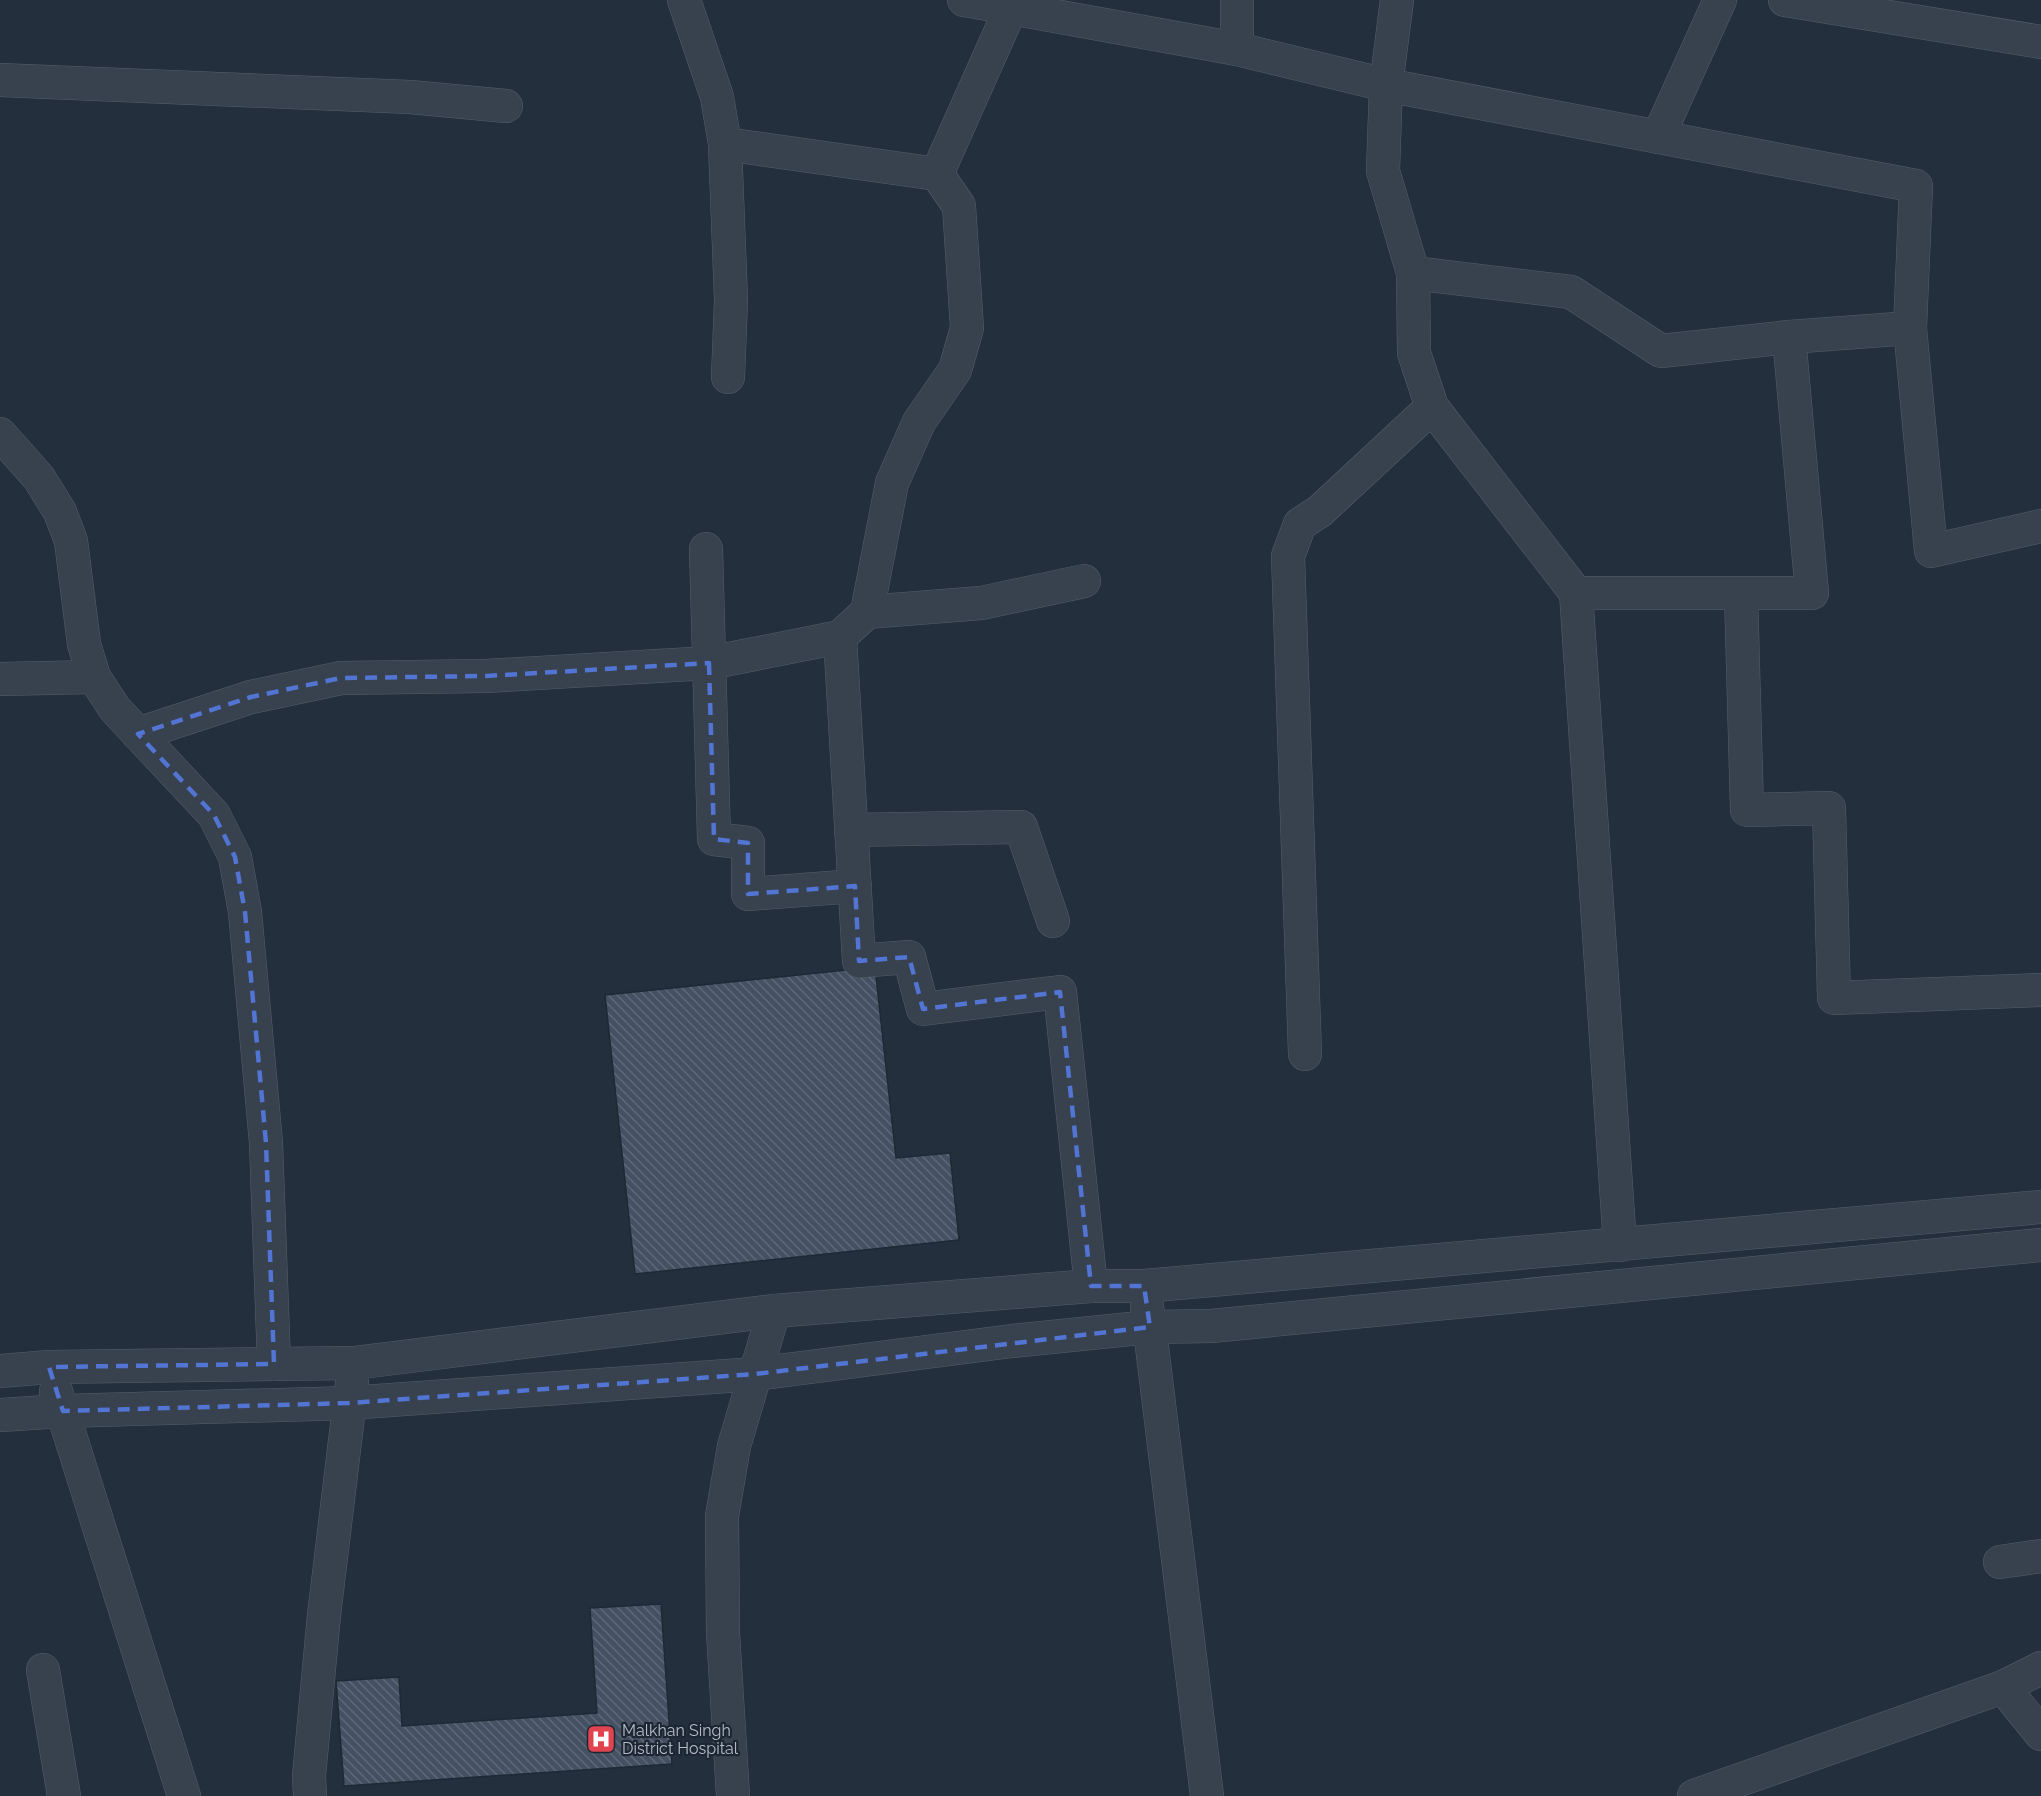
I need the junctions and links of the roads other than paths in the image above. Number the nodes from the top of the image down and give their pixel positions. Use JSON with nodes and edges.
{"nodes":[{"id":1,"x":684,"y":0,"type":"edge"},
{"id":2,"x":964,"y":0,"type":"edge"},
{"id":3,"x":1237,"y":0,"type":"edge"},
{"id":4,"x":1397,"y":0,"type":"edge"},
{"id":5,"x":1720,"y":0,"type":"edge"},
{"id":6,"x":1785,"y":0,"type":"edge"},
{"id":7,"x":1011,"y":4,"type":"edge"},
{"id":8,"x":2041,"y":42,"type":"edge"},
{"id":9,"x":1237,"y":49,"type":"junction"},
{"id":10,"x":0,"y":81,"type":"edge"},
{"id":11,"x":1386,"y":85,"type":"junction"},
{"id":12,"x":506,"y":106,"type":"dead end"},
{"id":13,"x":1658,"y":137,"type":"junction"},
{"id":14,"x":724,"y":144,"type":"junction"},
{"id":15,"x":937,"y":174,"type":"junction"},
{"id":16,"x":1413,"y":273,"type":"junction"},
{"id":17,"x":1910,"y":328,"type":"junction"},
{"id":18,"x":1789,"y":337,"type":"junction"},
{"id":19,"x":728,"y":377,"type":"dead end"},
{"id":20,"x":1432,"y":407,"type":"junction"},
{"id":21,"x":0,"y":434,"type":"edge"},
{"id":22,"x":2041,"y":526,"type":"edge"},
{"id":23,"x":706,"y":549,"type":"dead end"},
{"id":24,"x":1084,"y":581,"type":"dead end"},
{"id":25,"x":1576,"y":593,"type":"junction"},
{"id":26,"x":1741,"y":594,"type":"junction"},
{"id":27,"x":867,"y":612,"type":"junction"},
{"id":28,"x":840,"y":637,"type":"junction"},
{"id":29,"x":709,"y":663,"type":"junction"},
{"id":30,"x":94,"y":677,"type":"junction"},
{"id":31,"x":0,"y":679,"type":"edge"},
{"id":32,"x":138,"y":734,"type":"junction"},
{"id":33,"x":851,"y":830,"type":"junction"},
{"id":34,"x":855,"y":886,"type":"junction"},
{"id":35,"x":1053,"y":921,"type":"dead end"},
{"id":36,"x":2041,"y":990,"type":"edge"},
{"id":37,"x":1305,"y":1054,"type":"dead end"},
{"id":38,"x":2041,"y":1207,"type":"edge"},
{"id":39,"x":1620,"y":1245,"type":"junction"},
{"id":40,"x":2041,"y":1245,"type":"edge"},
{"id":41,"x":1091,"y":1286,"type":"junction"},
{"id":42,"x":1144,"y":1286,"type":"junction"},
{"id":43,"x":774,"y":1311,"type":"junction"},
{"id":44,"x":1150,"y":1327,"type":"junction"},
{"id":45,"x":354,"y":1363,"type":"junction"},
{"id":46,"x":274,"y":1364,"type":"junction"},
{"id":47,"x":49,"y":1367,"type":"junction"},
{"id":48,"x":0,"y":1371,"type":"edge"},
{"id":49,"x":755,"y":1374,"type":"junction"},
{"id":50,"x":349,"y":1403,"type":"junction"},
{"id":51,"x":63,"y":1411,"type":"junction"},
{"id":52,"x":0,"y":1415,"type":"edge"},
{"id":53,"x":2041,"y":1556,"type":"edge"},
{"id":54,"x":2000,"y":1562,"type":"dead end"},
{"id":55,"x":2041,"y":1668,"type":"edge"},
{"id":56,"x":43,"y":1670,"type":"dead end"},
{"id":57,"x":2002,"y":1687,"type":"junction"},
{"id":58,"x":2041,"y":1734,"type":"edge"},
{"id":59,"x":64,"y":1796,"type":"edge"},
{"id":60,"x":184,"y":1796,"type":"edge"},
{"id":61,"x":310,"y":1796,"type":"edge"},
{"id":62,"x":733,"y":1796,"type":"edge"},
{"id":63,"x":1207,"y":1796,"type":"edge"},
{"id":64,"x":1694,"y":1796,"type":"edge"}],
"edges":[{"from":1,"to":14,"type":"street"},
{"from":2,"to":7,"type":"street"},
{"from":3,"to":9,"type":"street"},
{"from":4,"to":11,"type":"street"},
{"from":5,"to":13,"type":"street"},
{"from":6,"to":8,"type":"street"},
{"from":7,"to":9,"type":"street"},
{"from":7,"to":15,"type":"street"},
{"from":9,"to":11,"type":"street"},
{"from":10,"to":12,"type":"street"},
{"from":11,"to":13,"type":"street"},
{"from":11,"to":16,"type":"street"},
{"from":13,"to":17,"type":"street"},
{"from":14,"to":15,"type":"street"},
{"from":14,"to":19,"type":"street"},
{"from":15,"to":27,"type":"street"},
{"from":16,"to":18,"type":"street"},
{"from":16,"to":20,"type":"street"},
{"from":17,"to":18,"type":"street"},
{"from":17,"to":22,"type":"street"},
{"from":18,"to":26,"type":"street"},
{"from":20,"to":25,"type":"street"},
{"from":20,"to":37,"type":"street"},
{"from":21,"to":30,"type":"street"},
{"from":23,"to":29,"type":"street"},
{"from":24,"to":27,"type":"street"},
{"from":25,"to":26,"type":"street"},
{"from":25,"to":39,"type":"street"},
{"from":26,"to":36,"type":"street"},
{"from":27,"to":28,"type":"street"},
{"from":28,"to":29,"type":"street"},
{"from":28,"to":33,"type":"street"},
{"from":29,"to":32,"type":"street"},
{"from":29,"to":34,"type":"street"},
{"from":30,"to":31,"type":"street"},
{"from":30,"to":32,"type":"street"},
{"from":32,"to":46,"type":"street"},
{"from":33,"to":34,"type":"street"},
{"from":33,"to":35,"type":"street"},
{"from":34,"to":41,"type":"street"},
{"from":38,"to":39,"type":"street"},
{"from":39,"to":42,"type":"street"},
{"from":40,"to":44,"type":"street"},
{"from":41,"to":42,"type":"street"},
{"from":41,"to":43,"type":"street"},
{"from":42,"to":44,"type":"street"},
{"from":43,"to":45,"type":"street"},
{"from":43,"to":49,"type":"street"},
{"from":44,"to":49,"type":"street"},
{"from":44,"to":63,"type":"street"},
{"from":45,"to":46,"type":"street"},
{"from":45,"to":50,"type":"street"},
{"from":46,"to":47,"type":"street"},
{"from":47,"to":48,"type":"street"},
{"from":47,"to":51,"type":"street"},
{"from":49,"to":50,"type":"street"},
{"from":49,"to":62,"type":"street"},
{"from":50,"to":51,"type":"street"},
{"from":50,"to":61,"type":"street"},
{"from":51,"to":52,"type":"street"},
{"from":51,"to":60,"type":"street"},
{"from":53,"to":54,"type":"street"},
{"from":55,"to":57,"type":"street"},
{"from":56,"to":59,"type":"street"},
{"from":57,"to":58,"type":"street"},
{"from":57,"to":64,"type":"street"}]}
